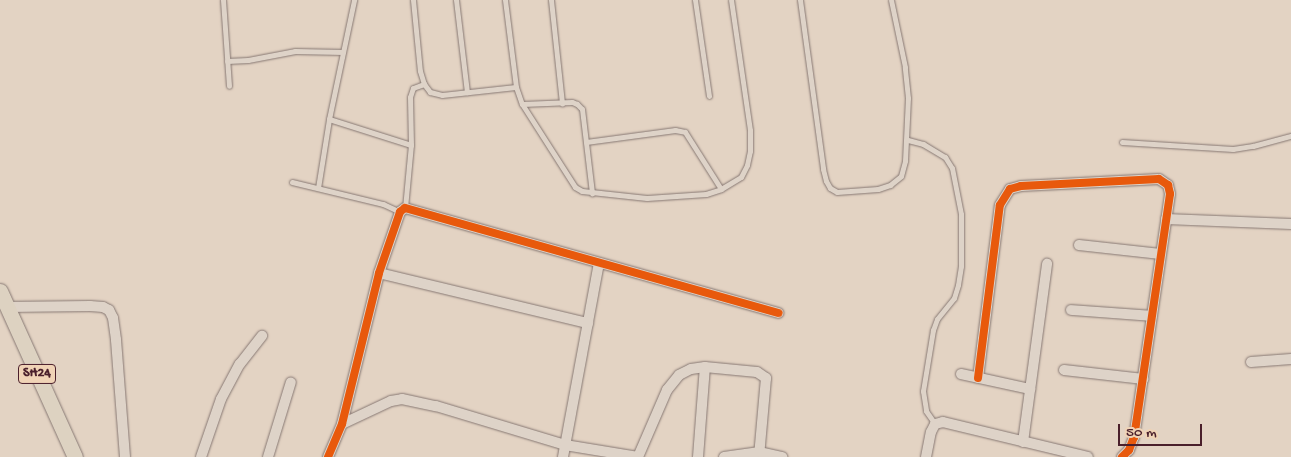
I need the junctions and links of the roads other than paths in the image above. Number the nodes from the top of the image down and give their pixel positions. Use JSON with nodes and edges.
{"nodes":[{"id":1,"x":223,"y":0,"type":"edge"},
{"id":2,"x":354,"y":0,"type":"edge"},
{"id":3,"x":413,"y":0,"type":"edge"},
{"id":4,"x":456,"y":0,"type":"edge"},
{"id":5,"x":505,"y":0,"type":"edge"},
{"id":6,"x":551,"y":0,"type":"edge"},
{"id":7,"x":694,"y":0,"type":"edge"},
{"id":8,"x":731,"y":0,"type":"edge"},
{"id":9,"x":800,"y":0,"type":"edge"},
{"id":10,"x":892,"y":0,"type":"edge"},
{"id":11,"x":343,"y":52,"type":"junction"},
{"id":12,"x":227,"y":60,"type":"junction"},
{"id":13,"x":424,"y":84,"type":"junction"},
{"id":14,"x":229,"y":86,"type":"dead end"},
{"id":15,"x":516,"y":87,"type":"junction"},
{"id":16,"x":467,"y":92,"type":"junction"},
{"id":17,"x":709,"y":96,"type":"dead end"},
{"id":18,"x":562,"y":103,"type":"junction"},
{"id":19,"x":522,"y":104,"type":"junction"},
{"id":20,"x":329,"y":119,"type":"junction"},
{"id":21,"x":1291,"y":136,"type":"edge"},
{"id":22,"x":908,"y":140,"type":"junction"},
{"id":23,"x":586,"y":142,"type":"junction"},
{"id":24,"x":1122,"y":142,"type":"dead end"},
{"id":25,"x":411,"y":145,"type":"junction"},
{"id":26,"x":292,"y":182,"type":"dead end"},
{"id":27,"x":318,"y":188,"type":"junction"},
{"id":28,"x":721,"y":189,"type":"junction"},
{"id":29,"x":592,"y":192,"type":"junction"},
{"id":30,"x":402,"y":210,"type":"junction"},
{"id":31,"x":1166,"y":219,"type":"junction"},
{"id":32,"x":1291,"y":224,"type":"edge"},
{"id":33,"x":1079,"y":245,"type":"dead end"},
{"id":34,"x":1161,"y":254,"type":"junction"},
{"id":35,"x":599,"y":263,"type":"junction"},
{"id":36,"x":1047,"y":264,"type":"dead end"},
{"id":37,"x":379,"y":273,"type":"junction"},
{"id":38,"x":0,"y":291,"type":"edge"},
{"id":39,"x":7,"y":308,"type":"junction"},
{"id":40,"x":1072,"y":310,"type":"dead end"},
{"id":41,"x":779,"y":313,"type":"dead end"},
{"id":42,"x":1152,"y":316,"type":"junction"},
{"id":43,"x":588,"y":323,"type":"junction"},
{"id":44,"x":262,"y":336,"type":"dead end"},
{"id":45,"x":1291,"y":359,"type":"edge"},
{"id":46,"x":1251,"y":362,"type":"dead end"},
{"id":47,"x":705,"y":367,"type":"junction"},
{"id":48,"x":1064,"y":370,"type":"dead end"},
{"id":49,"x":961,"y":374,"type":"dead end"},
{"id":50,"x":978,"y":378,"type":"junction"},
{"id":51,"x":1143,"y":379,"type":"junction"},
{"id":52,"x":291,"y":382,"type":"dead end"},
{"id":53,"x":1030,"y":388,"type":"junction"},
{"id":54,"x":342,"y":424,"type":"junction"},
{"id":55,"x":935,"y":424,"type":"junction"},
{"id":56,"x":1023,"y":442,"type":"junction"},
{"id":57,"x":565,"y":445,"type":"junction"},
{"id":58,"x":759,"y":454,"type":"edge"},
{"id":59,"x":626,"y":456,"type":"edge"},
{"id":60,"x":75,"y":457,"type":"edge"},
{"id":61,"x":125,"y":457,"type":"edge"},
{"id":62,"x":201,"y":457,"type":"edge"},
{"id":63,"x":268,"y":457,"type":"edge"},
{"id":64,"x":328,"y":457,"type":"edge"},
{"id":65,"x":562,"y":457,"type":"edge"},
{"id":66,"x":638,"y":457,"type":"edge"},
{"id":67,"x":698,"y":457,"type":"edge"},
{"id":68,"x":724,"y":457,"type":"edge"},
{"id":69,"x":782,"y":457,"type":"edge"},
{"id":70,"x":926,"y":457,"type":"edge"},
{"id":71,"x":1088,"y":457,"type":"edge"},
{"id":72,"x":1122,"y":457,"type":"edge"}],
"edges":[{"from":1,"to":12,"type":"lane"},
{"from":2,"to":11,"type":"lane"},
{"from":3,"to":13,"type":"lane"},
{"from":4,"to":16,"type":"lane"},
{"from":5,"to":15,"type":"lane"},
{"from":6,"to":18,"type":"lane"},
{"from":7,"to":17,"type":"lane"},
{"from":8,"to":28,"type":"lane"},
{"from":9,"to":22,"type":"lane"},
{"from":10,"to":22,"type":"lane"},
{"from":11,"to":12,"type":"lane"},
{"from":11,"to":20,"type":"lane"},
{"from":12,"to":14,"type":"lane"},
{"from":13,"to":16,"type":"lane"},
{"from":13,"to":25,"type":"lane"},
{"from":15,"to":16,"type":"lane"},
{"from":15,"to":19,"type":"lane"},
{"from":18,"to":19,"type":"lane"},
{"from":18,"to":23,"type":"lane"},
{"from":19,"to":29,"type":"lane"},
{"from":20,"to":25,"type":"lane"},
{"from":20,"to":27,"type":"lane"},
{"from":21,"to":24,"type":"lane"},
{"from":22,"to":55,"type":"lane"},
{"from":23,"to":28,"type":"lane"},
{"from":23,"to":29,"type":"lane"},
{"from":25,"to":30,"type":"lane"},
{"from":26,"to":27,"type":"lane"},
{"from":27,"to":30,"type":"lane"},
{"from":28,"to":29,"type":"lane"},
{"from":30,"to":35,"type":"street"},
{"from":30,"to":37,"type":"street"},
{"from":31,"to":32,"type":"street"},
{"from":31,"to":34,"type":"street"},
{"from":31,"to":50,"type":"street"},
{"from":33,"to":34,"type":"street"},
{"from":34,"to":42,"type":"street"},
{"from":35,"to":41,"type":"street"},
{"from":35,"to":43,"type":"street"},
{"from":36,"to":53,"type":"street"},
{"from":37,"to":43,"type":"street"},
{"from":37,"to":54,"type":"street"},
{"from":38,"to":39,"type":"main road","number":"SH24"},
{"from":39,"to":60,"type":"main road","number":"SH24"},
{"from":39,"to":61,"type":"street"},
{"from":40,"to":42,"type":"street"},
{"from":42,"to":51,"type":"street"},
{"from":43,"to":57,"type":"street"},
{"from":44,"to":62,"type":"street"},
{"from":45,"to":46,"type":"street"},
{"from":47,"to":58,"type":"street"},
{"from":47,"to":66,"type":"street"},
{"from":47,"to":67,"type":"street"},
{"from":48,"to":51,"type":"street"},
{"from":49,"to":50,"type":"street"},
{"from":50,"to":53,"type":"street"},
{"from":51,"to":72,"type":"street"},
{"from":52,"to":63,"type":"street"},
{"from":53,"to":56,"type":"street"},
{"from":54,"to":57,"type":"street"},
{"from":54,"to":64,"type":"street"},
{"from":55,"to":56,"type":"street"},
{"from":55,"to":70,"type":"street"},
{"from":56,"to":71,"type":"street"},
{"from":57,"to":59,"type":"street"},
{"from":57,"to":65,"type":"street"},
{"from":58,"to":68,"type":"street"},
{"from":58,"to":69,"type":"street"},
{"from":59,"to":66,"type":"street"}]}
